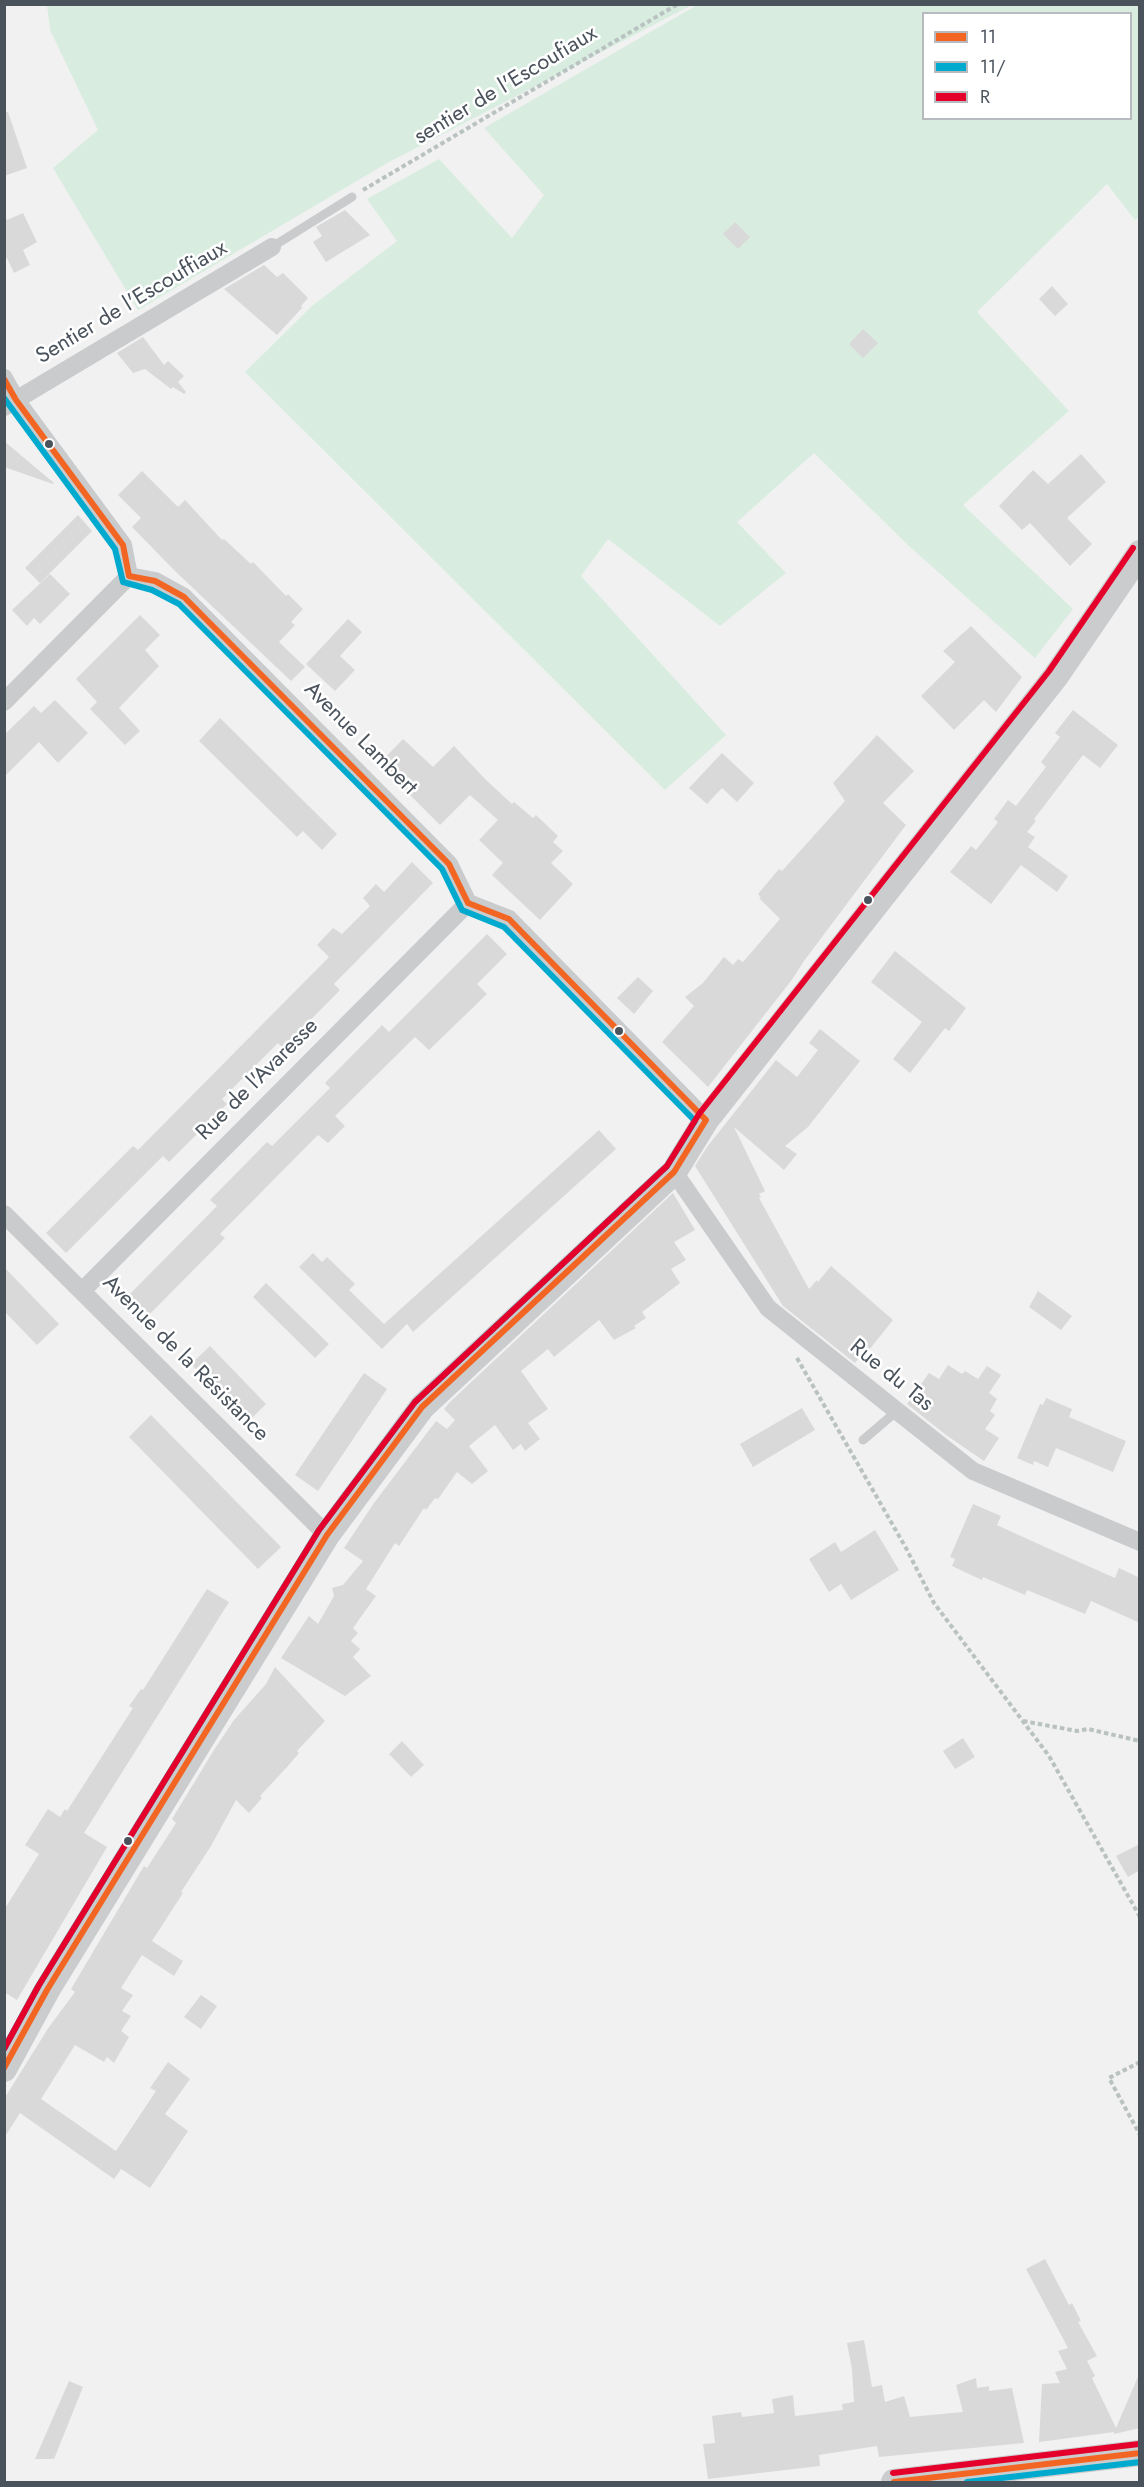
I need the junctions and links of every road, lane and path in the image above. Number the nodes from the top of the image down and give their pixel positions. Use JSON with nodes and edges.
{"nodes":[{"id":1,"x":678,"y":4,"type":"edge"},
{"id":2,"x":352,"y":197,"type":"joint"},
{"id":3,"x":272,"y":247,"type":"joint"},
{"id":4,"x":4,"y":378,"type":"edge"},
{"id":5,"x":10,"y":404,"type":"edge"},
{"id":6,"x":1140,"y":553,"type":"edge"},
{"id":7,"x":129,"y":576,"type":"junction"},
{"id":8,"x":4,"y":702,"type":"edge"},
{"id":9,"x":468,"y":903,"type":"junction"},
{"id":10,"x":706,"y":1120,"type":"junction"},
{"id":11,"x":674,"y":1172,"type":"junction"},
{"id":12,"x":6,"y":1218,"type":"edge"},
{"id":13,"x":82,"y":1291,"type":"junction"},
{"id":14,"x":791,"y":1348,"type":"dead end"},
{"id":15,"x":897,"y":1411,"type":"junction"},
{"id":16,"x":863,"y":1440,"type":"dead end"},
{"id":17,"x":327,"y":1535,"type":"junction"},
{"id":18,"x":1140,"y":1542,"type":"edge"},
{"id":19,"x":1023,"y":1721,"type":"junction"},
{"id":20,"x":1140,"y":1741,"type":"edge"},
{"id":21,"x":1140,"y":1917,"type":"edge"},
{"id":22,"x":1140,"y":2062,"type":"edge"},
{"id":23,"x":4,"y":2069,"type":"edge"},
{"id":24,"x":1140,"y":2135,"type":"edge"},
{"id":25,"x":1140,"y":2453,"type":"edge"},
{"id":26,"x":894,"y":2482,"type":"edge"}],
"edges":[{"from":1,"to":2,"type":"path","name":"sentier de l'Escoufiaux"},
{"from":2,"to":3,"type":"lane"},
{"from":3,"to":5,"type":"street","name":"Sentier de l'Escouffiaux"},
{"from":4,"to":5,"type":"street"},
{"from":5,"to":7,"type":"street"},
{"from":6,"to":10,"type":"street"},
{"from":7,"to":8,"type":"street"},
{"from":7,"to":9,"type":"street","name":"Avenue Lambert"},
{"from":9,"to":10,"type":"street"},
{"from":9,"to":13,"type":"street","name":"Rue de l'Avaresse"},
{"from":10,"to":11,"type":"street"},
{"from":11,"to":15,"type":"street","name":"Rue du Tas"},
{"from":11,"to":17,"type":"street"},
{"from":12,"to":13,"type":"street","name":"Avenue de la Résistance"},
{"from":13,"to":17,"type":"street","name":"Avenue de la Résistance"},
{"from":14,"to":19,"type":"path"},
{"from":15,"to":16,"type":"lane"},
{"from":15,"to":18,"type":"street","name":"Rue du Tas"},
{"from":17,"to":23,"type":"street"},
{"from":19,"to":20,"type":"path"},
{"from":19,"to":21,"type":"path"},
{"from":22,"to":24,"type":"path"},
{"from":25,"to":26,"type":"street"}]}
